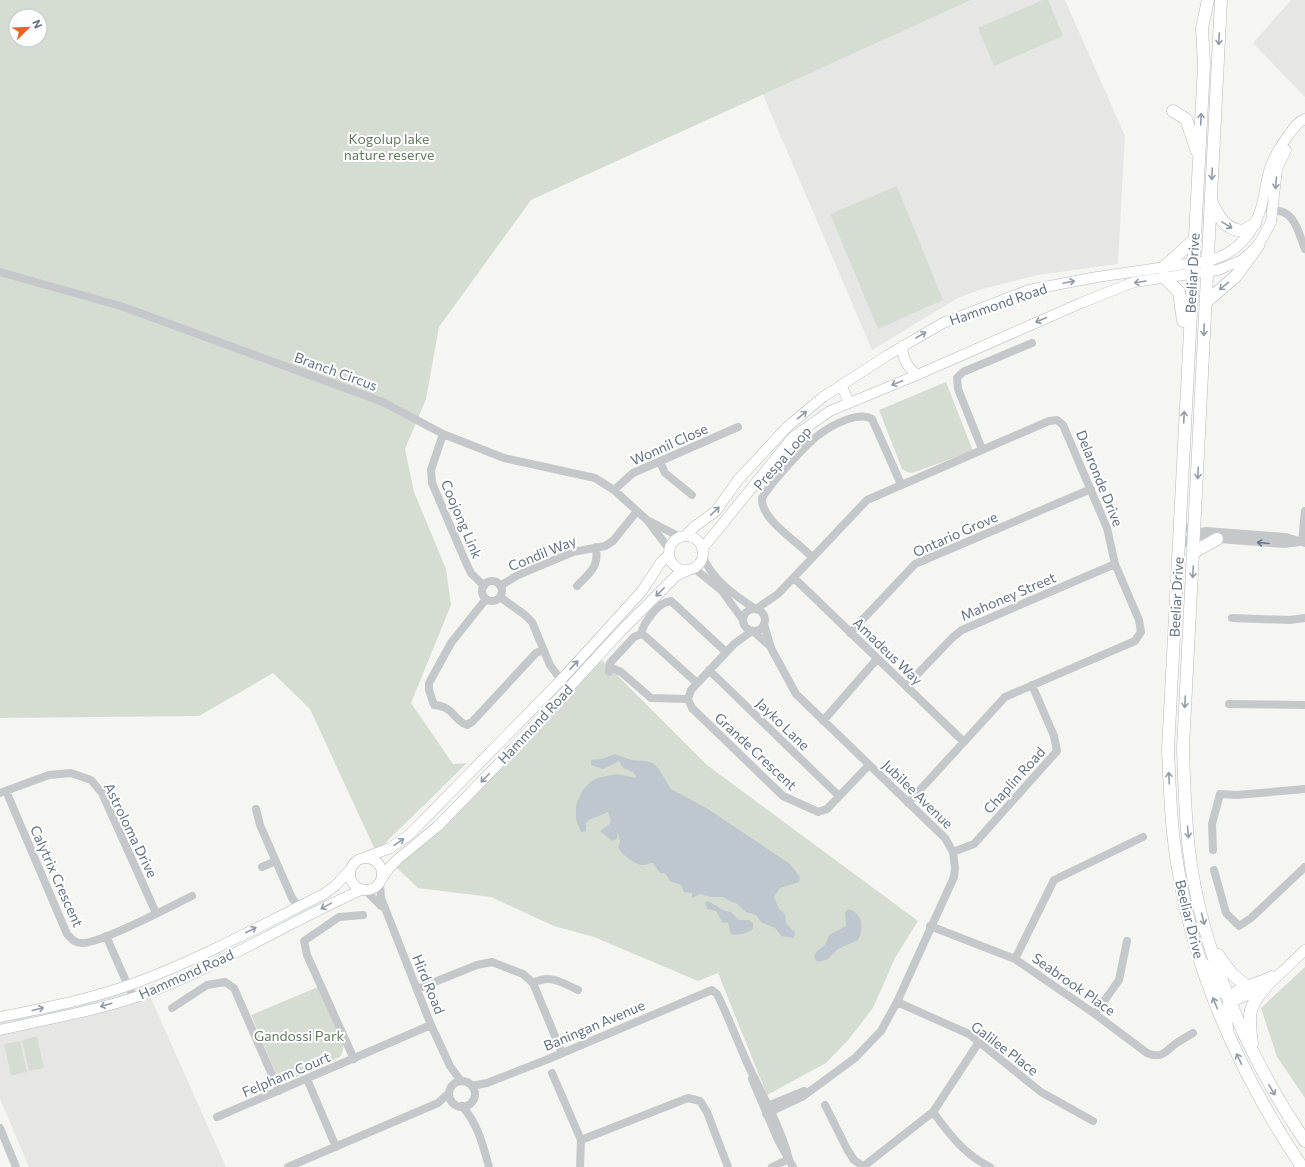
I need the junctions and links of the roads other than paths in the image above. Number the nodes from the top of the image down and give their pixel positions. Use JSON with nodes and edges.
{"nodes":[{"id":1,"x":1208,"y":0,"type":"edge"},
{"id":2,"x":1221,"y":0,"type":"edge"},
{"id":3,"x":1172,"y":111,"type":"dead end"},
{"id":4,"x":1305,"y":119,"type":"edge"},
{"id":5,"x":1305,"y":125,"type":"edge"},
{"id":6,"x":1199,"y":158,"type":"junction"},
{"id":7,"x":1211,"y":200,"type":"junction"},
{"id":8,"x":1261,"y":208,"type":"junction"},
{"id":9,"x":1273,"y":211,"type":"junction"},
{"id":10,"x":1255,"y":224,"type":"junction"},
{"id":11,"x":1194,"y":240,"type":"junction"},
{"id":12,"x":1258,"y":246,"type":"junction"},
{"id":13,"x":1305,"y":249,"type":"edge"},
{"id":14,"x":1207,"y":267,"type":"junction"},
{"id":15,"x":1192,"y":269,"type":"junction"},
{"id":16,"x":0,"y":272,"type":"edge"},
{"id":17,"x":1164,"y":273,"type":"junction"},
{"id":18,"x":1097,"y":277,"type":"junction"},
{"id":19,"x":1103,"y":294,"type":"junction"},
{"id":20,"x":1206,"y":302,"type":"junction"},
{"id":21,"x":1032,"y":343,"type":"dead end"},
{"id":22,"x":902,"y":346,"type":"junction"},
{"id":23,"x":1187,"y":368,"type":"junction"},
{"id":24,"x":918,"y":375,"type":"junction"},
{"id":25,"x":841,"y":385,"type":"junction"},
{"id":26,"x":849,"y":402,"type":"junction"},
{"id":27,"x":738,"y":427,"type":"dead end"},
{"id":28,"x":443,"y":434,"type":"junction"},
{"id":29,"x":982,"y":449,"type":"junction"},
{"id":30,"x":660,"y":462,"type":"junction"},
{"id":31,"x":901,"y":484,"type":"junction"},
{"id":32,"x":1091,"y":489,"type":"junction"},
{"id":33,"x":614,"y":490,"type":"junction"},
{"id":34,"x":692,"y":495,"type":"dead end"},
{"id":35,"x":1305,"y":510,"type":"edge"},
{"id":36,"x":637,"y":511,"type":"junction"},
{"id":37,"x":648,"y":521,"type":"junction"},
{"id":38,"x":1180,"y":521,"type":"junction"},
{"id":39,"x":1195,"y":533,"type":"junction"},
{"id":40,"x":683,"y":537,"type":"junction"},
{"id":41,"x":1217,"y":538,"type":"junction"},
{"id":42,"x":1304,"y":542,"type":"edge"},
{"id":43,"x":596,"y":547,"type":"junction"},
{"id":44,"x":1178,"y":550,"type":"junction"},
{"id":45,"x":669,"y":552,"type":"junction"},
{"id":46,"x":702,"y":552,"type":"junction"},
{"id":47,"x":1194,"y":552,"type":"junction"},
{"id":48,"x":812,"y":557,"type":"junction"},
{"id":49,"x":1115,"y":564,"type":"junction"},
{"id":50,"x":692,"y":568,"type":"junction"},
{"id":51,"x":794,"y":578,"type":"junction"},
{"id":52,"x":484,"y":586,"type":"junction"},
{"id":53,"x":500,"y":586,"type":"junction"},
{"id":54,"x":577,"y":586,"type":"dead end"},
{"id":55,"x":778,"y":594,"type":"junction"},
{"id":56,"x":500,"y":597,"type":"junction"},
{"id":57,"x":486,"y":599,"type":"junction"},
{"id":58,"x":755,"y":609,"type":"junction"},
{"id":59,"x":1232,"y":618,"type":"dead end"},
{"id":60,"x":1305,"y":618,"type":"edge"},
{"id":61,"x":765,"y":621,"type":"junction"},
{"id":62,"x":743,"y":622,"type":"junction"},
{"id":63,"x":752,"y":631,"type":"junction"},
{"id":64,"x":850,"y":633,"type":"junction"},
{"id":65,"x":641,"y":634,"type":"junction"},
{"id":66,"x":734,"y":644,"type":"junction"},
{"id":67,"x":771,"y":648,"type":"junction"},
{"id":68,"x":543,"y":650,"type":"junction"},
{"id":69,"x":726,"y":652,"type":"junction"},
{"id":70,"x":877,"y":659,"type":"junction"},
{"id":71,"x":709,"y":670,"type":"junction"},
{"id":72,"x":561,"y":680,"type":"junction"},
{"id":73,"x":697,"y":683,"type":"junction"},
{"id":74,"x":1032,"y":685,"type":"junction"},
{"id":75,"x":906,"y":686,"type":"junction"},
{"id":76,"x":688,"y":699,"type":"junction"},
{"id":77,"x":1229,"y":704,"type":"dead end"},
{"id":78,"x":1305,"y":705,"type":"edge"},
{"id":79,"x":823,"y":721,"type":"junction"},
{"id":80,"x":964,"y":742,"type":"junction"},
{"id":81,"x":869,"y":765,"type":"junction"},
{"id":82,"x":1305,"y":788,"type":"edge"},
{"id":83,"x":3,"y":792,"type":"edge"},
{"id":84,"x":839,"y":796,"type":"junction"},
{"id":85,"x":908,"y":803,"type":"junction"},
{"id":86,"x":256,"y":809,"type":"dead end"},
{"id":87,"x":1143,"y":837,"type":"dead end"},
{"id":88,"x":1213,"y":850,"type":"dead end"},
{"id":89,"x":953,"y":852,"type":"junction"},
{"id":90,"x":364,"y":858,"type":"junction"},
{"id":91,"x":276,"y":861,"type":"junction"},
{"id":92,"x":262,"y":867,"type":"dead end"},
{"id":93,"x":1305,"y":867,"type":"edge"},
{"id":94,"x":350,"y":870,"type":"junction"},
{"id":95,"x":1214,"y":870,"type":"dead end"},
{"id":96,"x":380,"y":882,"type":"junction"},
{"id":97,"x":363,"y":890,"type":"junction"},
{"id":98,"x":192,"y":896,"type":"dead end"},
{"id":99,"x":298,"y":906,"type":"junction"},
{"id":100,"x":386,"y":911,"type":"junction"},
{"id":101,"x":156,"y":913,"type":"junction"},
{"id":102,"x":363,"y":915,"type":"dead end"},
{"id":103,"x":930,"y":926,"type":"junction"},
{"id":104,"x":106,"y":936,"type":"junction"},
{"id":105,"x":1127,"y":941,"type":"dead end"},
{"id":106,"x":1194,"y":943,"type":"junction"},
{"id":107,"x":1210,"y":943,"type":"junction"},
{"id":108,"x":1305,"y":950,"type":"edge"},
{"id":109,"x":1015,"y":959,"type":"junction"},
{"id":110,"x":1281,"y":972,"type":"junction"},
{"id":111,"x":533,"y":983,"type":"junction"},
{"id":112,"x":128,"y":985,"type":"junction"},
{"id":113,"x":1248,"y":987,"type":"junction"},
{"id":114,"x":1265,"y":988,"type":"junction"},
{"id":115,"x":416,"y":989,"type":"junction"},
{"id":116,"x":578,"y":990,"type":"dead end"},
{"id":117,"x":133,"y":997,"type":"junction"},
{"id":118,"x":1229,"y":998,"type":"junction"},
{"id":119,"x":897,"y":1002,"type":"junction"},
{"id":120,"x":172,"y":1008,"type":"dead end"},
{"id":121,"x":1096,"y":1014,"type":"junction"},
{"id":122,"x":0,"y":1017,"type":"edge"},
{"id":123,"x":431,"y":1025,"type":"junction"},
{"id":124,"x":0,"y":1030,"type":"edge"},
{"id":125,"x":1193,"y":1033,"type":"dead end"},
{"id":126,"x":1229,"y":1039,"type":"junction"},
{"id":127,"x":979,"y":1042,"type":"junction"},
{"id":128,"x":562,"y":1053,"type":"junction"},
{"id":129,"x":1254,"y":1055,"type":"junction"},
{"id":130,"x":354,"y":1059,"type":"junction"},
{"id":131,"x":450,"y":1066,"type":"junction"},
{"id":132,"x":552,"y":1073,"type":"dead end"},
{"id":133,"x":308,"y":1079,"type":"junction"},
{"id":134,"x":461,"y":1081,"type":"junction"},
{"id":135,"x":453,"y":1085,"type":"junction"},
{"id":136,"x":474,"y":1090,"type":"junction"},
{"id":137,"x":279,"y":1091,"type":"junction"},
{"id":138,"x":449,"y":1093,"type":"junction"},
{"id":139,"x":472,"y":1102,"type":"junction"},
{"id":140,"x":438,"y":1104,"type":"junction"},
{"id":141,"x":825,"y":1104,"type":"dead end"},
{"id":142,"x":458,"y":1105,"type":"junction"},
{"id":143,"x":767,"y":1109,"type":"junction"},
{"id":144,"x":933,"y":1112,"type":"junction"},
{"id":145,"x":216,"y":1117,"type":"dead end"},
{"id":146,"x":471,"y":1117,"type":"junction"},
{"id":147,"x":1093,"y":1121,"type":"dead end"},
{"id":148,"x":0,"y":1129,"type":"edge"},
{"id":149,"x":581,"y":1140,"type":"junction"},
{"id":150,"x":1305,"y":1141,"type":"edge"},
{"id":151,"x":336,"y":1147,"type":"junction"},
{"id":152,"x":789,"y":1159,"type":"junction"},
{"id":153,"x":864,"y":1166,"type":"edge"},
{"id":154,"x":16,"y":1167,"type":"edge"},
{"id":155,"x":288,"y":1167,"type":"edge"},
{"id":156,"x":489,"y":1167,"type":"edge"},
{"id":157,"x":580,"y":1167,"type":"edge"},
{"id":158,"x":728,"y":1167,"type":"edge"},
{"id":159,"x":772,"y":1167,"type":"edge"},
{"id":160,"x":793,"y":1167,"type":"edge"},
{"id":161,"x":990,"y":1167,"type":"edge"},
{"id":162,"x":1302,"y":1167,"type":"edge"}],
"edges":[{"from":6,"to":1,"type":"highway","name":"Beeliar Drive","one_way":true},
{"from":2,"to":7,"type":"highway","name":"Beeliar Drive","one_way":true},
{"from":3,"to":6,"type":"highway"},
{"from":4,"to":8,"type":"main road","name":"Hammond Road"},
{"from":5,"to":9,"type":"main road","name":"Hammond Road","one_way":true},
{"from":6,"to":11,"type":"highway","name":"Beeliar Drive"},
{"from":7,"to":10,"type":"highway","one_way":true},
{"from":7,"to":14,"type":"highway","name":"Beeliar Drive"},
{"from":8,"to":9,"type":"street"},
{"from":8,"to":10,"type":"main road","name":"Hammond Road"},
{"from":9,"to":12,"type":"main road","name":"Hammond Road"},
{"from":9,"to":13,"type":"street"},
{"from":10,"to":14,"type":"main road","name":"Hammond Road"},
{"from":11,"to":15,"type":"highway","name":"Beeliar Drive"},
{"from":11,"to":17,"type":"highway"},
{"from":12,"to":14,"type":"main road","name":"Hammond Road"},
{"from":12,"to":20,"type":"highway","one_way":true},
{"from":14,"to":15,"type":"main road","name":"Hammond Road"},
{"from":14,"to":20,"type":"highway","name":"Beeliar Drive"},
{"from":15,"to":17,"type":"main road","name":"Hammond Road"},
{"from":15,"to":23,"type":"highway","name":"Beeliar Drive"},
{"from":16,"to":28,"type":"street","name":"Branch Circus"},
{"from":17,"to":18,"type":"main road","name":"Hammond Road"},
{"from":17,"to":19,"type":"main road","name":"Hammond Road","one_way":true},
{"from":17,"to":23,"type":"highway"},
{"from":18,"to":19,"type":"main road"},
{"from":22,"to":18,"type":"main road","name":"Hammond Road","one_way":true},
{"from":19,"to":24,"type":"main road","name":"Hammond Road","one_way":true},
{"from":20,"to":39,"type":"highway","name":"Beeliar Drive","one_way":true},
{"from":21,"to":29,"type":"street"},
{"from":22,"to":24,"type":"main road"},
{"from":22,"to":25,"type":"main road","name":"Hammond Road"},
{"from":38,"to":23,"type":"highway","name":"Beeliar Drive","one_way":true},
{"from":24,"to":26,"type":"main road","name":"Hammond Road","one_way":true},
{"from":25,"to":26,"type":"main road"},
{"from":40,"to":25,"type":"main road","name":"Hammond Road","one_way":true},
{"from":26,"to":46,"type":"main road","name":"Hammond Road"},
{"from":27,"to":30,"type":"street","name":"Wonnil Close"},
{"from":28,"to":33,"type":"street","name":"Branch Circus"},
{"from":28,"to":52,"type":"street","name":"Coojong Link"},
{"from":29,"to":31,"type":"street","name":"Delaronde Drive"},
{"from":29,"to":32,"type":"street","name":"Delaronde Drive"},
{"from":30,"to":33,"type":"street","name":"Wonnil Close"},
{"from":30,"to":34,"type":"street"},
{"from":31,"to":48,"type":"street","name":"Delaronde Drive"},
{"from":31,"to":48,"type":"street","name":"Prespa Loop"},
{"from":32,"to":49,"type":"street","name":"Delaronde Drive"},
{"from":32,"to":64,"type":"street","name":"Ontario Grove"},
{"from":33,"to":36,"type":"street","name":"Branch Circus"},
{"from":35,"to":42,"type":"street"},
{"from":36,"to":37,"type":"street","name":"Branch Circus"},
{"from":36,"to":43,"type":"street","name":"Condil Way"},
{"from":37,"to":40,"type":"street","name":"Branch Circus"},
{"from":37,"to":45,"type":"street","name":"Branch Circus"},
{"from":38,"to":39,"type":"street"},
{"from":38,"to":44,"type":"highway","name":"Beeliar Drive"},
{"from":39,"to":41,"type":"street"},
{"from":39,"to":42,"type":"street"},
{"from":39,"to":44,"type":"street"},
{"from":39,"to":47,"type":"highway","name":"Beeliar Drive"},
{"from":40,"to":45,"type":"main road"},
{"from":40,"to":46,"type":"main road"},
{"from":42,"to":41,"type":"street","one_way":true},
{"from":41,"to":47,"type":"highway"},
{"from":43,"to":53,"type":"street","name":"Condil Way"},
{"from":43,"to":54,"type":"street","name":"Condil Way"},
{"from":106,"to":44,"type":"highway","name":"Beeliar Drive","one_way":true},
{"from":45,"to":50,"type":"main road"},
{"from":72,"to":45,"type":"main road","name":"Hammond Road","one_way":true},
{"from":46,"to":50,"type":"main road"},
{"from":46,"to":58,"type":"street"},
{"from":47,"to":107,"type":"highway","name":"Beeliar Drive","one_way":true},
{"from":48,"to":51,"type":"street","name":"Delaronde Drive"},
{"from":49,"to":74,"type":"street","name":"Delaronde Drive"},
{"from":49,"to":75,"type":"street","name":"Mahoney Street"},
{"from":50,"to":62,"type":"street"},
{"from":50,"to":96,"type":"main road","name":"Hammond Road","one_way":true},
{"from":51,"to":55,"type":"street","name":"Delaronde Drive"},
{"from":51,"to":64,"type":"street","name":"Amadeus Way"},
{"from":52,"to":53,"type":"street"},
{"from":52,"to":57,"type":"street"},
{"from":53,"to":56,"type":"street"},
{"from":55,"to":58,"type":"street","name":"Delaronde Drive"},
{"from":55,"to":61,"type":"street","name":"Delaronde Drive"},
{"from":56,"to":57,"type":"street"},
{"from":56,"to":68,"type":"street"},
{"from":57,"to":68,"type":"street"},
{"from":58,"to":61,"type":"street"},
{"from":58,"to":62,"type":"street"},
{"from":59,"to":60,"type":"street"},
{"from":61,"to":63,"type":"street"},
{"from":61,"to":67,"type":"street","name":"Jubilee Avenue"},
{"from":62,"to":63,"type":"street"},
{"from":62,"to":66,"type":"street"},
{"from":63,"to":66,"type":"street"},
{"from":63,"to":67,"type":"street","name":"Jubilee Avenue"},
{"from":64,"to":70,"type":"street","name":"Amadeus Way"},
{"from":65,"to":69,"type":"street"},
{"from":65,"to":73,"type":"street"},
{"from":65,"to":76,"type":"street"},
{"from":66,"to":69,"type":"street"},
{"from":67,"to":79,"type":"street","name":"Jubilee Avenue"},
{"from":68,"to":72,"type":"street"},
{"from":69,"to":71,"type":"street"},
{"from":70,"to":75,"type":"street","name":"Amadeus Way"},
{"from":70,"to":79,"type":"street"},
{"from":71,"to":73,"type":"street"},
{"from":71,"to":84,"type":"street","name":"Jayko Lane"},
{"from":90,"to":72,"type":"main road","name":"Hammond Road","one_way":true},
{"from":73,"to":76,"type":"street"},
{"from":74,"to":80,"type":"street","name":"Delaronde Drive"},
{"from":74,"to":89,"type":"street","name":"Chaplin Road"},
{"from":75,"to":80,"type":"street","name":"Amadeus Way"},
{"from":76,"to":84,"type":"street","name":"Grande Crescent"},
{"from":77,"to":78,"type":"street"},
{"from":79,"to":81,"type":"street","name":"Jubilee Avenue"},
{"from":80,"to":85,"type":"street","name":"Delaronde Drive"},
{"from":81,"to":84,"type":"street","name":"Grande Crescent"},
{"from":81,"to":85,"type":"street","name":"Jubilee Avenue"},
{"from":82,"to":88,"type":"street"},
{"from":83,"to":101,"type":"street","name":"Astroloma Drive"},
{"from":83,"to":104,"type":"street","name":"Calytrix Crescent"},
{"from":85,"to":89,"type":"street","name":"Jubilee Avenue"},
{"from":86,"to":91,"type":"street"},
{"from":87,"to":109,"type":"street"},
{"from":89,"to":103,"type":"street","name":"Jubilee Avenue"},
{"from":90,"to":94,"type":"main road"},
{"from":90,"to":96,"type":"main road"},
{"from":91,"to":92,"type":"street"},
{"from":91,"to":99,"type":"street"},
{"from":93,"to":95,"type":"street"},
{"from":94,"to":97,"type":"main road"},
{"from":94,"to":99,"type":"main road","name":"Hammond Road"},
{"from":96,"to":97,"type":"main road"},
{"from":96,"to":100,"type":"street","name":"Hird Road"},
{"from":97,"to":100,"type":"street","name":"Hird Road"},
{"from":97,"to":117,"type":"main road","name":"Hammond Road","one_way":true},
{"from":98,"to":101,"type":"street","name":"Calytrix Crescent"},
{"from":112,"to":99,"type":"main road","name":"Hammond Road","one_way":true},
{"from":100,"to":115,"type":"street","name":"Hird Road"},
{"from":101,"to":104,"type":"street","name":"Calytrix Crescent"},
{"from":102,"to":130,"type":"street"},
{"from":103,"to":109,"type":"street","name":"Seabrook Place"},
{"from":103,"to":119,"type":"street","name":"Jubilee Avenue"},
{"from":104,"to":112,"type":"street"},
{"from":105,"to":121,"type":"street"},
{"from":106,"to":118,"type":"main road"},
{"from":126,"to":106,"type":"highway","name":"Beeliar Drive","one_way":true},
{"from":107,"to":113,"type":"highway"},
{"from":107,"to":118,"type":"highway","name":"Beeliar Drive"},
{"from":108,"to":110,"type":"main road"},
{"from":109,"to":121,"type":"street","name":"Seabrook Place"},
{"from":110,"to":113,"type":"main road"},
{"from":110,"to":114,"type":"main road"},
{"from":111,"to":115,"type":"street"},
{"from":111,"to":116,"type":"street"},
{"from":111,"to":128,"type":"street"},
{"from":112,"to":117,"type":"street"},
{"from":122,"to":112,"type":"main road","name":"Hammond Road","one_way":true},
{"from":113,"to":118,"type":"main road"},
{"from":114,"to":118,"type":"main road"},
{"from":114,"to":129,"type":"highway"},
{"from":115,"to":123,"type":"street","name":"Hird Road"},
{"from":117,"to":124,"type":"main road","name":"Hammond Road","one_way":true},
{"from":118,"to":126,"type":"main road"},
{"from":118,"to":129,"type":"highway","name":"Beeliar Drive"},
{"from":119,"to":127,"type":"street","name":"Galilee Place"},
{"from":119,"to":143,"type":"street","name":"Jubilee Avenue"},
{"from":120,"to":137,"type":"street"},
{"from":121,"to":125,"type":"street","name":"Seabrook Place"},
{"from":123,"to":130,"type":"street","name":"Felpham Court"},
{"from":123,"to":131,"type":"street","name":"Hird Road"},
{"from":162,"to":126,"type":"highway","name":"Beeliar Drive","one_way":true},
{"from":127,"to":144,"type":"street"},
{"from":127,"to":147,"type":"street","name":"Galilee Place"},
{"from":128,"to":136,"type":"street","name":"Baningan Avenue"},
{"from":128,"to":143,"type":"street","name":"Baningan Avenue"},
{"from":129,"to":150,"type":"highway","name":"Beeliar Drive","one_way":true},
{"from":130,"to":133,"type":"street","name":"Felpham Court"},
{"from":131,"to":134,"type":"street","name":"Hird Road"},
{"from":131,"to":135,"type":"street","name":"Hird Road"},
{"from":132,"to":149,"type":"street"},
{"from":133,"to":137,"type":"street","name":"Felpham Court"},
{"from":133,"to":151,"type":"street"},
{"from":134,"to":135,"type":"street"},
{"from":134,"to":136,"type":"street"},
{"from":135,"to":138,"type":"street"},
{"from":136,"to":139,"type":"street"},
{"from":137,"to":145,"type":"street","name":"Felpham Court"},
{"from":138,"to":140,"type":"street"},
{"from":138,"to":142,"type":"street"},
{"from":139,"to":142,"type":"street"},
{"from":139,"to":146,"type":"street"},
{"from":140,"to":142,"type":"street"},
{"from":140,"to":151,"type":"street"},
{"from":141,"to":153,"type":"street"},
{"from":142,"to":146,"type":"street"},
{"from":143,"to":152,"type":"street"},
{"from":144,"to":153,"type":"street"},
{"from":144,"to":161,"type":"street"},
{"from":146,"to":156,"type":"street"},
{"from":148,"to":154,"type":"street"},
{"from":149,"to":157,"type":"street"},
{"from":149,"to":158,"type":"street"},
{"from":151,"to":155,"type":"street"},
{"from":152,"to":159,"type":"street"},
{"from":152,"to":160,"type":"street"}]}
